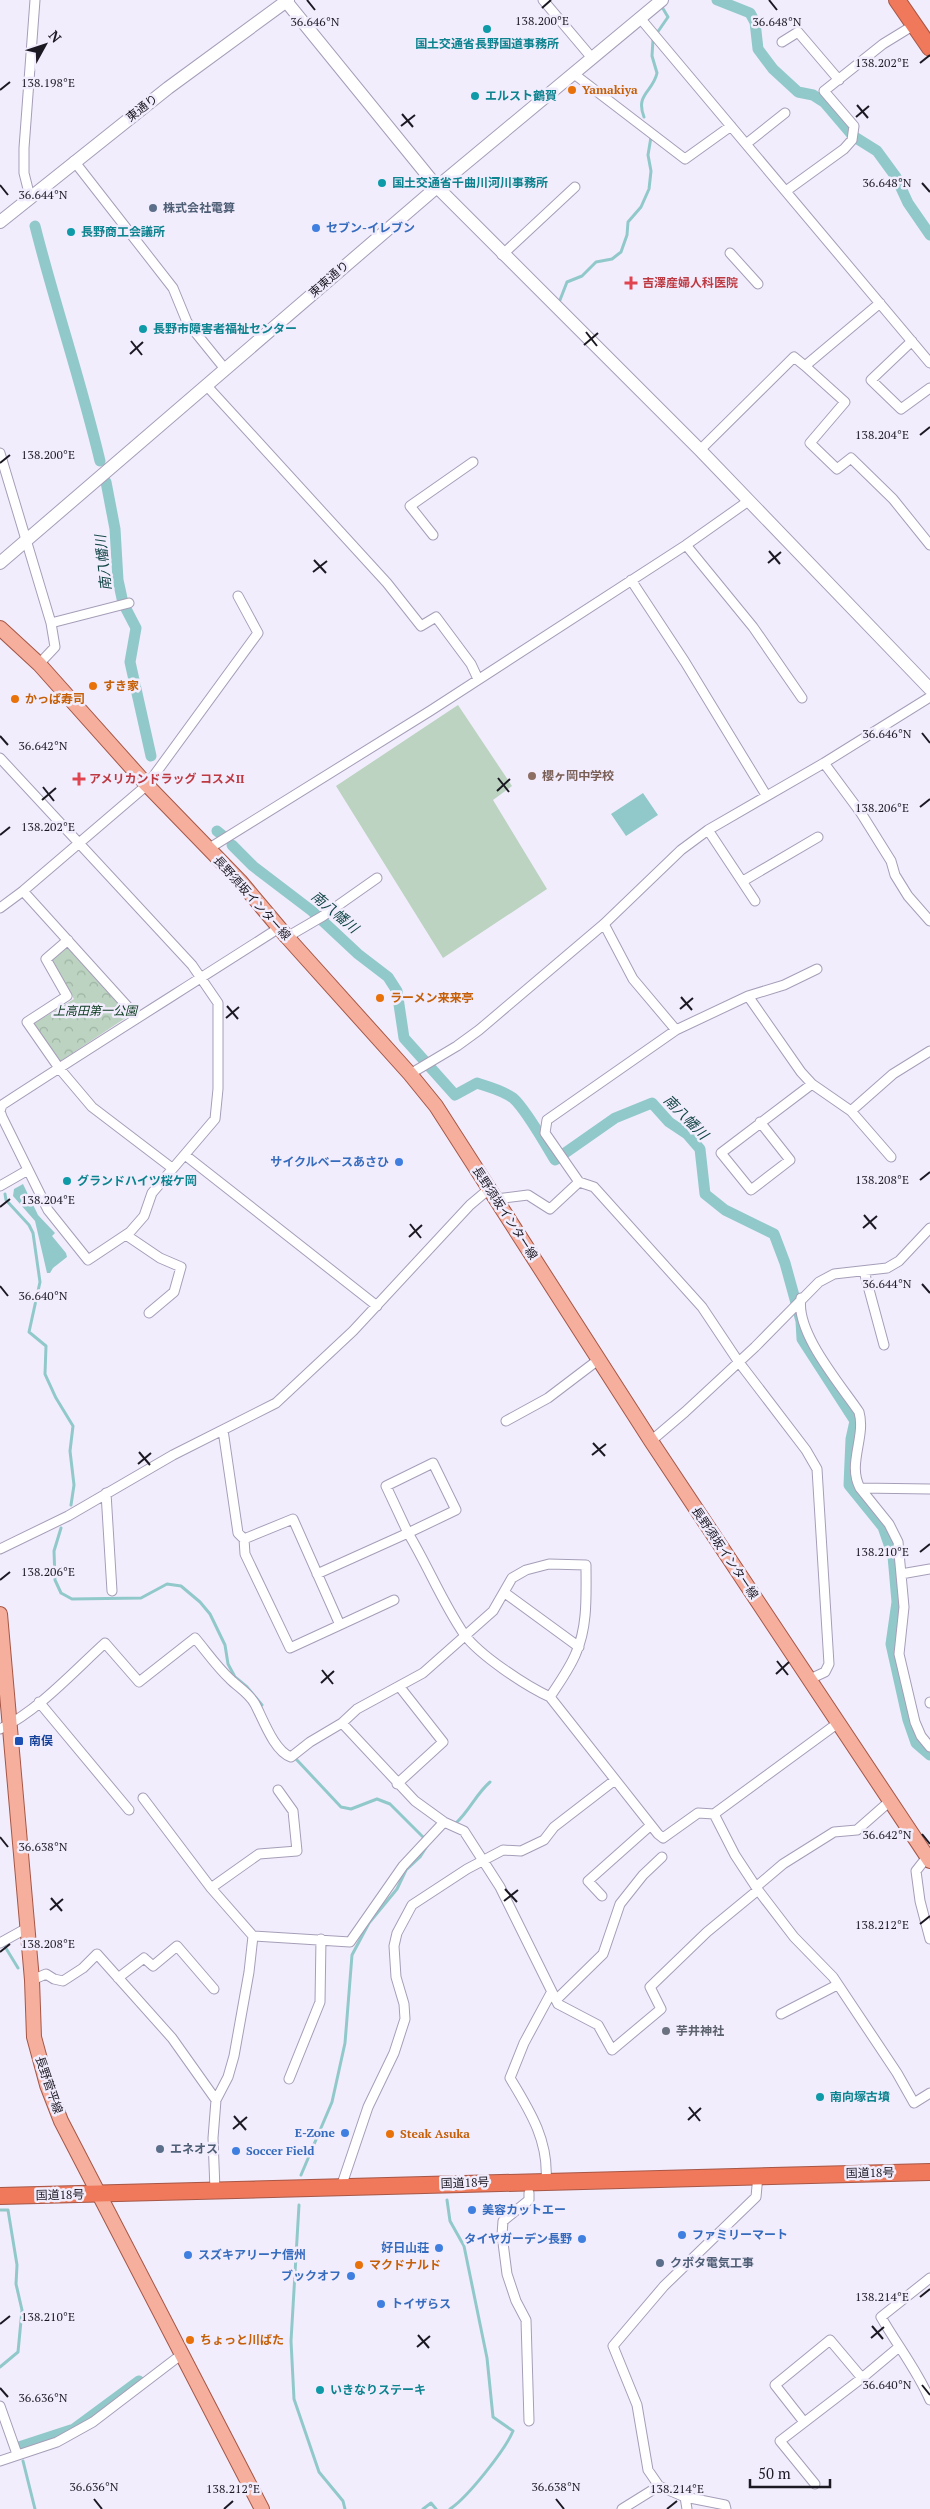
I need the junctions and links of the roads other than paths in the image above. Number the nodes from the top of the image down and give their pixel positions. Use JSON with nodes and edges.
{"nodes":[{"id":1,"x":35,"y":0,"type":"edge"},
{"id":2,"x":286,"y":0,"type":"edge"},
{"id":3,"x":543,"y":0,"type":"edge"},
{"id":4,"x":662,"y":0,"type":"edge"},
{"id":5,"x":897,"y":0,"type":"edge"},
{"id":6,"x":640,"y":18,"type":"junction"},
{"id":7,"x":914,"y":25,"type":"junction"},
{"id":8,"x":782,"y":42,"type":"dead end"},
{"id":9,"x":930,"y":48,"type":"edge"},
{"id":10,"x":592,"y":58,"type":"junction"},
{"id":11,"x":574,"y":74,"type":"junction"},
{"id":12,"x":839,"y":80,"type":"junction"},
{"id":13,"x":786,"y":113,"type":"dead end"},
{"id":14,"x":730,"y":126,"type":"junction"},
{"id":15,"x":746,"y":144,"type":"junction"},
{"id":16,"x":74,"y":161,"type":"junction"},
{"id":17,"x":437,"y":187,"type":"junction"},
{"id":18,"x":576,"y":187,"type":"dead end"},
{"id":19,"x":786,"y":192,"type":"junction"},
{"id":20,"x":30,"y":196,"type":"junction"},
{"id":21,"x":0,"y":222,"type":"edge"},
{"id":22,"x":730,"y":253,"type":"dead end"},
{"id":23,"x":502,"y":255,"type":"junction"},
{"id":24,"x":758,"y":284,"type":"dead end"},
{"id":25,"x":880,"y":303,"type":"junction"},
{"id":26,"x":912,"y":341,"type":"junction"},
{"id":27,"x":930,"y":363,"type":"edge"},
{"id":28,"x":805,"y":366,"type":"junction"},
{"id":29,"x":226,"y":369,"type":"junction"},
{"id":30,"x":206,"y":385,"type":"junction"},
{"id":31,"x":930,"y":388,"type":"edge"},
{"id":32,"x":700,"y":450,"type":"junction"},
{"id":33,"x":0,"y":453,"type":"edge"},
{"id":34,"x":472,"y":462,"type":"dead end"},
{"id":35,"x":748,"y":502,"type":"junction"},
{"id":36,"x":433,"y":535,"type":"dead end"},
{"id":37,"x":26,"y":540,"type":"junction"},
{"id":38,"x":930,"y":545,"type":"edge"},
{"id":39,"x":686,"y":546,"type":"junction"},
{"id":40,"x":0,"y":563,"type":"edge"},
{"id":41,"x":631,"y":580,"type":"junction"},
{"id":42,"x":238,"y":596,"type":"dead end"},
{"id":43,"x":125,"y":604,"type":"dead end"},
{"id":44,"x":51,"y":623,"type":"junction"},
{"id":45,"x":0,"y":628,"type":"edge"},
{"id":46,"x":39,"y":664,"type":"junction"},
{"id":47,"x":478,"y":679,"type":"junction"},
{"id":48,"x":930,"y":689,"type":"edge"},
{"id":49,"x":930,"y":697,"type":"edge"},
{"id":50,"x":802,"y":698,"type":"dead end"},
{"id":51,"x":0,"y":758,"type":"edge"},
{"id":52,"x":824,"y":763,"type":"junction"},
{"id":53,"x":147,"y":785,"type":"junction"},
{"id":54,"x":766,"y":795,"type":"junction"},
{"id":55,"x":708,"y":830,"type":"junction"},
{"id":56,"x":818,"y":837,"type":"dead end"},
{"id":57,"x":80,"y":843,"type":"junction"},
{"id":58,"x":208,"y":848,"type":"junction"},
{"id":59,"x":377,"y":878,"type":"dead end"},
{"id":60,"x":743,"y":881,"type":"junction"},
{"id":61,"x":23,"y":891,"type":"junction"},
{"id":62,"x":755,"y":901,"type":"dead end"},
{"id":63,"x":0,"y":908,"type":"edge"},
{"id":64,"x":930,"y":921,"type":"edge"},
{"id":65,"x":604,"y":924,"type":"junction"},
{"id":66,"x":283,"y":932,"type":"junction"},
{"id":67,"x":68,"y":940,"type":"junction"},
{"id":68,"x":817,"y":969,"type":"dead end"},
{"id":69,"x":201,"y":978,"type":"junction"},
{"id":70,"x":748,"y":996,"type":"junction"},
{"id":71,"x":137,"y":1017,"type":"junction"},
{"id":72,"x":676,"y":1030,"type":"junction"},
{"id":73,"x":930,"y":1052,"type":"edge"},
{"id":74,"x":59,"y":1068,"type":"junction"},
{"id":75,"x":410,"y":1074,"type":"junction"},
{"id":76,"x":812,"y":1084,"type":"junction"},
{"id":77,"x":852,"y":1111,"type":"junction"},
{"id":78,"x":760,"y":1122,"type":"junction"},
{"id":79,"x":185,"y":1154,"type":"junction"},
{"id":80,"x":891,"y":1157,"type":"dead end"},
{"id":81,"x":172,"y":1168,"type":"junction"},
{"id":82,"x":28,"y":1170,"type":"junction"},
{"id":83,"x":579,"y":1182,"type":"junction"},
{"id":84,"x":0,"y":1186,"type":"edge"},
{"id":85,"x":492,"y":1194,"type":"junction"},
{"id":86,"x":930,"y":1228,"type":"edge"},
{"id":87,"x":126,"y":1235,"type":"junction"},
{"id":88,"x":864,"y":1271,"type":"junction"},
{"id":89,"x":797,"y":1302,"type":"junction"},
{"id":90,"x":376,"y":1306,"type":"junction"},
{"id":91,"x":149,"y":1312,"type":"dead end"},
{"id":92,"x":884,"y":1345,"type":"dead end"},
{"id":93,"x":598,"y":1360,"type":"junction"},
{"id":94,"x":738,"y":1361,"type":"junction"},
{"id":95,"x":506,"y":1421,"type":"dead end"},
{"id":96,"x":223,"y":1430,"type":"junction"},
{"id":97,"x":651,"y":1441,"type":"junction"},
{"id":98,"x":860,"y":1488,"type":"junction"},
{"id":99,"x":930,"y":1488,"type":"edge"},
{"id":100,"x":106,"y":1493,"type":"junction"},
{"id":101,"x":408,"y":1533,"type":"junction"},
{"id":102,"x":244,"y":1538,"type":"junction"},
{"id":103,"x":0,"y":1549,"type":"edge"},
{"id":104,"x":930,"y":1569,"type":"edge"},
{"id":105,"x":317,"y":1574,"type":"junction"},
{"id":106,"x":902,"y":1574,"type":"junction"},
{"id":107,"x":112,"y":1591,"type":"dead end"},
{"id":108,"x":505,"y":1593,"type":"junction"},
{"id":109,"x":394,"y":1600,"type":"dead end"},
{"id":110,"x":0,"y":1614,"type":"edge"},
{"id":111,"x":340,"y":1625,"type":"junction"},
{"id":112,"x":465,"y":1636,"type":"junction"},
{"id":113,"x":578,"y":1646,"type":"junction"},
{"id":114,"x":810,"y":1679,"type":"junction"},
{"id":115,"x":399,"y":1686,"type":"junction"},
{"id":116,"x":550,"y":1697,"type":"junction"},
{"id":117,"x":39,"y":1702,"type":"junction"},
{"id":118,"x":342,"y":1723,"type":"junction"},
{"id":119,"x":838,"y":1723,"type":"junction"},
{"id":120,"x":5,"y":1727,"type":"edge"},
{"id":121,"x":930,"y":1747,"type":"edge"},
{"id":122,"x":615,"y":1780,"type":"junction"},
{"id":123,"x":397,"y":1784,"type":"junction"},
{"id":124,"x":278,"y":1790,"type":"dead end"},
{"id":125,"x":143,"y":1798,"type":"dead end"},
{"id":126,"x":890,"y":1801,"type":"junction"},
{"id":127,"x":129,"y":1810,"type":"dead end"},
{"id":128,"x":714,"y":1814,"type":"junction"},
{"id":129,"x":444,"y":1822,"type":"junction"},
{"id":130,"x":650,"y":1825,"type":"junction"},
{"id":131,"x":662,"y":1857,"type":"dead end"},
{"id":132,"x":929,"y":1859,"type":"edge"},
{"id":133,"x":482,"y":1861,"type":"junction"},
{"id":134,"x":211,"y":1888,"type":"junction"},
{"id":135,"x":757,"y":1889,"type":"junction"},
{"id":136,"x":602,"y":1896,"type":"dead end"},
{"id":137,"x":27,"y":1928,"type":"junction"},
{"id":138,"x":253,"y":1936,"type":"junction"},
{"id":139,"x":321,"y":1939,"type":"junction"},
{"id":140,"x":930,"y":1939,"type":"edge"},
{"id":141,"x":0,"y":1943,"type":"edge"},
{"id":142,"x":118,"y":1978,"type":"junction"},
{"id":143,"x":32,"y":1980,"type":"junction"},
{"id":144,"x":837,"y":1985,"type":"junction"},
{"id":145,"x":214,"y":1989,"type":"dead end"},
{"id":146,"x":553,"y":1996,"type":"junction"},
{"id":147,"x":781,"y":2014,"type":"dead end"},
{"id":148,"x":289,"y":2079,"type":"dead end"},
{"id":149,"x":930,"y":2093,"type":"edge"},
{"id":150,"x":216,"y":2100,"type":"junction"},
{"id":151,"x":930,"y":2172,"type":"edge"},
{"id":152,"x":758,"y":2175,"type":"junction"},
{"id":153,"x":546,"y":2181,"type":"junction"},
{"id":154,"x":341,"y":2186,"type":"junction"},
{"id":155,"x":215,"y":2190,"type":"junction"},
{"id":156,"x":98,"y":2194,"type":"junction"},
{"id":157,"x":530,"y":2194,"type":"dead end"},
{"id":158,"x":0,"y":2196,"type":"edge"},
{"id":159,"x":930,"y":2278,"type":"edge"},
{"id":160,"x":898,"y":2347,"type":"junction"},
{"id":161,"x":182,"y":2354,"type":"junction"},
{"id":162,"x":862,"y":2378,"type":"junction"},
{"id":163,"x":930,"y":2400,"type":"edge"},
{"id":164,"x":0,"y":2406,"type":"edge"},
{"id":165,"x":529,"y":2421,"type":"dead end"},
{"id":166,"x":804,"y":2422,"type":"junction"},
{"id":167,"x":17,"y":2454,"type":"junction"},
{"id":168,"x":0,"y":2461,"type":"edge"},
{"id":169,"x":815,"y":2484,"type":"dead end"},
{"id":170,"x":660,"y":2486,"type":"junction"},
{"id":171,"x":685,"y":2497,"type":"junction"},
{"id":172,"x":262,"y":2509,"type":"edge"},
{"id":173,"x":622,"y":2509,"type":"edge"},
{"id":174,"x":687,"y":2509,"type":"edge"},
{"id":175,"x":726,"y":2509,"type":"edge"}],
"edges":[{"from":1,"to":20,"type":"street"},
{"from":2,"to":16,"type":"street","name":"東通り"},
{"from":2,"to":17,"type":"street"},
{"from":3,"to":10,"type":"street"},
{"from":4,"to":6,"type":"street","name":"東東通り"},
{"from":5,"to":7,"type":"highway"},
{"from":6,"to":10,"type":"street","name":"東東通り"},
{"from":6,"to":14,"type":"street"},
{"from":7,"to":9,"type":"highway"},
{"from":7,"to":12,"type":"street"},
{"from":8,"to":12,"type":"street"},
{"from":10,"to":11,"type":"street","name":"東東通り"},
{"from":11,"to":14,"type":"street"},
{"from":11,"to":17,"type":"street","name":"東東通り"},
{"from":12,"to":19,"type":"street"},
{"from":13,"to":15,"type":"street"},
{"from":14,"to":15,"type":"street"},
{"from":15,"to":19,"type":"street"},
{"from":16,"to":20,"type":"street","name":"東通り"},
{"from":16,"to":29,"type":"street"},
{"from":17,"to":23,"type":"street"},
{"from":17,"to":29,"type":"street","name":"東東通り"},
{"from":18,"to":23,"type":"street"},
{"from":19,"to":25,"type":"street"},
{"from":20,"to":21,"type":"street","name":"東通り"},
{"from":22,"to":24,"type":"street"},
{"from":23,"to":32,"type":"street"},
{"from":25,"to":26,"type":"street"},
{"from":25,"to":28,"type":"street"},
{"from":26,"to":27,"type":"street"},
{"from":26,"to":31,"type":"street"},
{"from":28,"to":32,"type":"street"},
{"from":28,"to":38,"type":"street"},
{"from":29,"to":30,"type":"street","name":"東東通り"},
{"from":30,"to":37,"type":"street","name":"東東通り"},
{"from":30,"to":47,"type":"street"},
{"from":32,"to":35,"type":"street"},
{"from":33,"to":37,"type":"street"},
{"from":34,"to":36,"type":"street"},
{"from":35,"to":39,"type":"street"},
{"from":35,"to":48,"type":"street"},
{"from":37,"to":40,"type":"street","name":"東東通り"},
{"from":37,"to":44,"type":"street"},
{"from":39,"to":41,"type":"street"},
{"from":39,"to":50,"type":"street"},
{"from":41,"to":47,"type":"street"},
{"from":41,"to":54,"type":"street"},
{"from":42,"to":53,"type":"street"},
{"from":43,"to":44,"type":"street"},
{"from":44,"to":46,"type":"street"},
{"from":45,"to":46,"type":"main road","name":"長野須坂インター線"},
{"from":46,"to":53,"type":"main road","name":"長野須坂インター線"},
{"from":47,"to":58,"type":"street"},
{"from":49,"to":52,"type":"street"},
{"from":51,"to":57,"type":"street"},
{"from":52,"to":54,"type":"street"},
{"from":52,"to":64,"type":"street"},
{"from":53,"to":57,"type":"street"},
{"from":53,"to":58,"type":"main road","name":"長野須坂インター線"},
{"from":54,"to":55,"type":"street"},
{"from":55,"to":60,"type":"street"},
{"from":55,"to":65,"type":"street"},
{"from":56,"to":60,"type":"street"},
{"from":57,"to":61,"type":"street"},
{"from":57,"to":69,"type":"street"},
{"from":58,"to":66,"type":"main road","name":"長野須坂インター線"},
{"from":59,"to":66,"type":"street"},
{"from":60,"to":62,"type":"street"},
{"from":61,"to":63,"type":"street"},
{"from":61,"to":67,"type":"street"},
{"from":65,"to":72,"type":"street"},
{"from":65,"to":75,"type":"street"},
{"from":66,"to":69,"type":"street"},
{"from":66,"to":75,"type":"main road","name":"長野須坂インター線"},
{"from":67,"to":71,"type":"street"},
{"from":67,"to":74,"type":"street"},
{"from":68,"to":70,"type":"street"},
{"from":69,"to":71,"type":"street"},
{"from":69,"to":79,"type":"street"},
{"from":70,"to":72,"type":"street"},
{"from":70,"to":76,"type":"street"},
{"from":71,"to":74,"type":"street"},
{"from":72,"to":83,"type":"street"},
{"from":73,"to":77,"type":"street"},
{"from":74,"to":81,"type":"street"},
{"from":74,"to":82,"type":"street"},
{"from":75,"to":85,"type":"main road","name":"長野須坂インター線"},
{"from":76,"to":77,"type":"street"},
{"from":76,"to":78,"type":"street"},
{"from":77,"to":80,"type":"street"},
{"from":78,"to":78,"type":"street"},
{"from":79,"to":81,"type":"street"},
{"from":79,"to":90,"type":"street"},
{"from":81,"to":87,"type":"street"},
{"from":82,"to":84,"type":"street"},
{"from":82,"to":87,"type":"street"},
{"from":83,"to":85,"type":"street"},
{"from":83,"to":94,"type":"street"},
{"from":85,"to":90,"type":"street"},
{"from":85,"to":93,"type":"main road","name":"長野須坂インター線"},
{"from":86,"to":88,"type":"street"},
{"from":87,"to":91,"type":"street"},
{"from":88,"to":89,"type":"street"},
{"from":88,"to":92,"type":"street"},
{"from":89,"to":94,"type":"street"},
{"from":89,"to":98,"type":"street"},
{"from":90,"to":96,"type":"street"},
{"from":93,"to":95,"type":"street"},
{"from":93,"to":97,"type":"main road","name":"長野須坂インター線"},
{"from":94,"to":97,"type":"street"},
{"from":94,"to":114,"type":"street"},
{"from":96,"to":100,"type":"street"},
{"from":96,"to":102,"type":"street"},
{"from":97,"to":114,"type":"main road","name":"長野須坂インター線"},
{"from":98,"to":99,"type":"street"},
{"from":98,"to":106,"type":"street"},
{"from":100,"to":103,"type":"street"},
{"from":100,"to":107,"type":"street"},
{"from":101,"to":101,"type":"street"},
{"from":101,"to":105,"type":"street"},
{"from":101,"to":112,"type":"street"},
{"from":102,"to":105,"type":"street"},
{"from":102,"to":111,"type":"street"},
{"from":104,"to":106,"type":"street"},
{"from":105,"to":111,"type":"street"},
{"from":106,"to":121,"type":"street"},
{"from":108,"to":112,"type":"street"},
{"from":108,"to":113,"type":"street"},
{"from":108,"to":113,"type":"street"},
{"from":109,"to":111,"type":"street"},
{"from":110,"to":120,"type":"main road","name":"長野菅平線"},
{"from":112,"to":115,"type":"street"},
{"from":112,"to":116,"type":"street"},
{"from":113,"to":116,"type":"street"},
{"from":114,"to":119,"type":"main road","name":"長野須坂インター線"},
{"from":115,"to":118,"type":"street"},
{"from":115,"to":123,"type":"street"},
{"from":116,"to":122,"type":"street"},
{"from":117,"to":118,"type":"street"},
{"from":117,"to":120,"type":"street"},
{"from":117,"to":127,"type":"street"},
{"from":118,"to":123,"type":"street"},
{"from":119,"to":126,"type":"main road","name":"長野須坂インター線"},
{"from":119,"to":128,"type":"street"},
{"from":120,"to":137,"type":"main road","name":"長野菅平線"},
{"from":122,"to":130,"type":"street"},
{"from":122,"to":133,"type":"street"},
{"from":123,"to":129,"type":"street"},
{"from":124,"to":134,"type":"street"},
{"from":125,"to":134,"type":"street"},
{"from":126,"to":132,"type":"main road","name":"長野須坂インター線"},
{"from":126,"to":135,"type":"street"},
{"from":128,"to":130,"type":"street"},
{"from":128,"to":135,"type":"street"},
{"from":129,"to":133,"type":"street"},
{"from":129,"to":139,"type":"street"},
{"from":130,"to":136,"type":"street"},
{"from":131,"to":146,"type":"street"},
{"from":132,"to":140,"type":"street"},
{"from":133,"to":146,"type":"street"},
{"from":133,"to":154,"type":"street"},
{"from":134,"to":138,"type":"street"},
{"from":135,"to":144,"type":"street"},
{"from":135,"to":146,"type":"street"},
{"from":137,"to":141,"type":"street"},
{"from":137,"to":143,"type":"main road","name":"長野菅平線"},
{"from":138,"to":139,"type":"street"},
{"from":138,"to":150,"type":"street"},
{"from":139,"to":148,"type":"street"},
{"from":142,"to":143,"type":"street"},
{"from":142,"to":145,"type":"street"},
{"from":142,"to":150,"type":"street"},
{"from":143,"to":156,"type":"main road","name":"長野菅平線"},
{"from":144,"to":147,"type":"street"},
{"from":144,"to":149,"type":"street"},
{"from":146,"to":153,"type":"street"},
{"from":150,"to":155,"type":"street"},
{"from":151,"to":152,"type":"highway","name":"国道18号"},
{"from":152,"to":153,"type":"highway","name":"国道18号"},
{"from":152,"to":170,"type":"street"},
{"from":153,"to":154,"type":"highway","name":"国道18号"},
{"from":154,"to":155,"type":"highway","name":"国道18号"},
{"from":155,"to":156,"type":"highway","name":"国道18号"},
{"from":156,"to":158,"type":"highway","name":"国道18号"},
{"from":156,"to":161,"type":"main road","name":"長野菅平線"},
{"from":157,"to":165,"type":"street"},
{"from":159,"to":160,"type":"street"},
{"from":160,"to":162,"type":"street"},
{"from":160,"to":163,"type":"street"},
{"from":161,"to":167,"type":"street"},
{"from":161,"to":172,"type":"main road","name":"長野菅平線"},
{"from":162,"to":166,"type":"street"},
{"from":162,"to":166,"type":"street"},
{"from":164,"to":167,"type":"street"},
{"from":166,"to":169,"type":"street"},
{"from":167,"to":168,"type":"street"},
{"from":170,"to":171,"type":"street"},
{"from":170,"to":173,"type":"street"},
{"from":171,"to":174,"type":"street"},
{"from":171,"to":175,"type":"street"}]}
